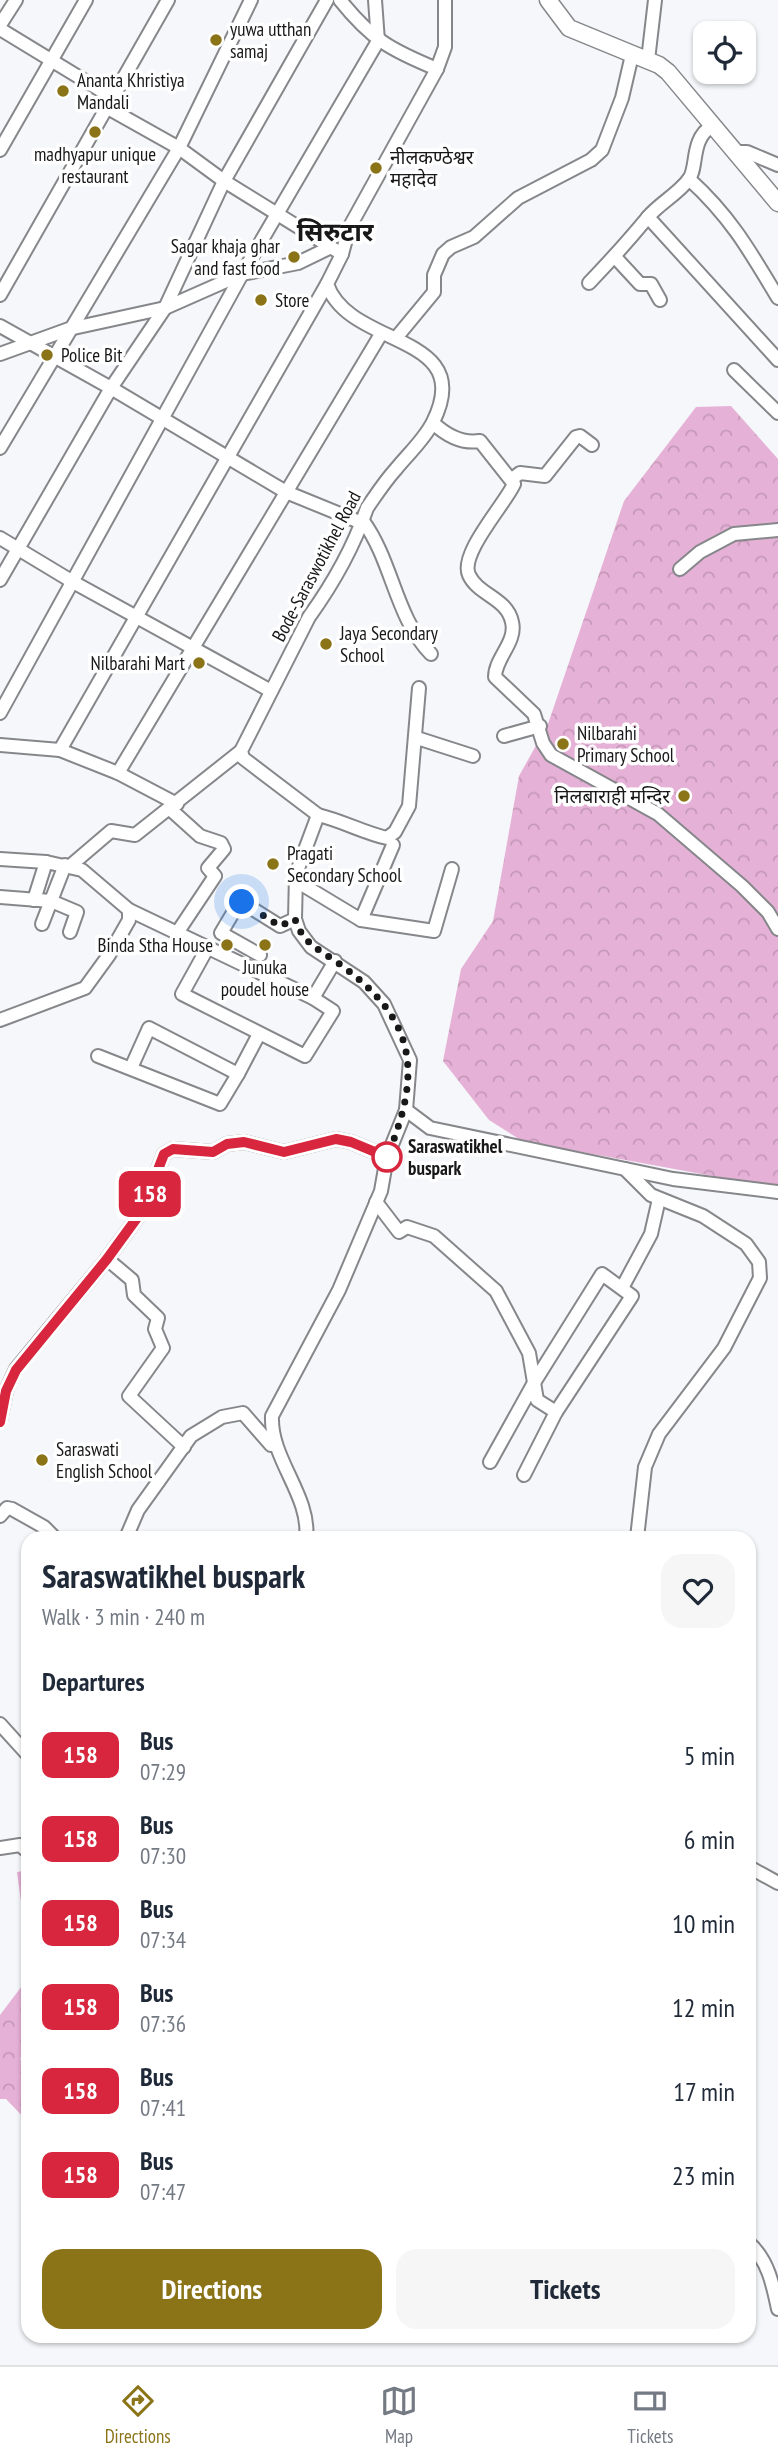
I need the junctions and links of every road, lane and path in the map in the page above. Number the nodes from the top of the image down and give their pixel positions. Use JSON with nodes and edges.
{"nodes":[{"id":1,"x":16,"y":0,"type":"edge"},
{"id":2,"x":86,"y":0,"type":"edge"},
{"id":3,"x":168,"y":0,"type":"edge"},
{"id":4,"x":251,"y":0,"type":"edge"},
{"id":5,"x":327,"y":0,"type":"edge"},
{"id":6,"x":340,"y":0,"type":"edge"},
{"id":7,"x":375,"y":0,"type":"edge"},
{"id":8,"x":445,"y":0,"type":"edge"},
{"id":9,"x":548,"y":0,"type":"edge"},
{"id":10,"x":655,"y":0,"type":"edge"},
{"id":11,"x":0,"y":27,"type":"edge"},
{"id":12,"x":378,"y":41,"type":"junction"},
{"id":13,"x":632,"y":55,"type":"junction"},
{"id":14,"x":49,"y":60,"type":"junction"},
{"id":15,"x":648,"y":60,"type":"junction"},
{"id":16,"x":437,"y":69,"type":"junction"},
{"id":17,"x":106,"y":107,"type":"junction"},
{"id":18,"x":712,"y":126,"type":"junction"},
{"id":19,"x":179,"y":148,"type":"junction"},
{"id":20,"x":0,"y":150,"type":"edge"},
{"id":21,"x":734,"y":152,"type":"junction"},
{"id":22,"x":778,"y":165,"type":"edge"},
{"id":23,"x":689,"y":179,"type":"junction"},
{"id":24,"x":224,"y":181,"type":"junction"},
{"id":25,"x":778,"y":204,"type":"edge"},
{"id":26,"x":276,"y":214,"type":"junction"},
{"id":27,"x":648,"y":217,"type":"junction"},
{"id":28,"x":329,"y":248,"type":"junction"},
{"id":29,"x":342,"y":254,"type":"junction"},
{"id":30,"x":615,"y":257,"type":"junction"},
{"id":31,"x":242,"y":274,"type":"junction"},
{"id":32,"x":589,"y":282,"type":"dead end"},
{"id":33,"x":327,"y":284,"type":"junction"},
{"id":34,"x":0,"y":295,"type":"edge"},
{"id":35,"x":778,"y":298,"type":"edge"},
{"id":36,"x":660,"y":300,"type":"dead end"},
{"id":37,"x":164,"y":308,"type":"junction"},
{"id":38,"x":0,"y":326,"type":"edge"},
{"id":39,"x":69,"y":329,"type":"junction"},
{"id":40,"x":381,"y":334,"type":"junction"},
{"id":41,"x":396,"y":338,"type":"junction"},
{"id":42,"x":32,"y":344,"type":"junction"},
{"id":43,"x":0,"y":354,"type":"edge"},
{"id":44,"x":52,"y":356,"type":"junction"},
{"id":45,"x":778,"y":360,"type":"edge"},
{"id":46,"x":734,"y":370,"type":"dead end"},
{"id":47,"x":111,"y":388,"type":"junction"},
{"id":48,"x":778,"y":413,"type":"edge"},
{"id":49,"x":164,"y":419,"type":"junction"},
{"id":50,"x":433,"y":423,"type":"junction"},
{"id":51,"x":592,"y":445,"type":"dead end"},
{"id":52,"x":0,"y":448,"type":"edge"},
{"id":53,"x":226,"y":456,"type":"junction"},
{"id":54,"x":512,"y":478,"type":"junction"},
{"id":55,"x":286,"y":492,"type":"junction"},
{"id":56,"x":362,"y":522,"type":"junction"},
{"id":57,"x":778,"y":530,"type":"edge"},
{"id":58,"x":0,"y":538,"type":"edge"},
{"id":59,"x":18,"y":548,"type":"junction"},
{"id":60,"x":680,"y":569,"type":"dead end"},
{"id":61,"x":0,"y":580,"type":"edge"},
{"id":62,"x":73,"y":582,"type":"junction"},
{"id":63,"x":136,"y":615,"type":"junction"},
{"id":64,"x":193,"y":647,"type":"junction"},
{"id":65,"x":431,"y":654,"type":"dead end"},
{"id":66,"x":419,"y":688,"type":"dead end"},
{"id":67,"x":271,"y":691,"type":"junction"},
{"id":68,"x":0,"y":713,"type":"edge"},
{"id":69,"x":540,"y":726,"type":"junction"},
{"id":70,"x":504,"y":736,"type":"dead end"},
{"id":71,"x":417,"y":738,"type":"junction"},
{"id":72,"x":0,"y":745,"type":"edge"},
{"id":73,"x":60,"y":750,"type":"junction"},
{"id":74,"x":241,"y":751,"type":"junction"},
{"id":75,"x":473,"y":756,"type":"dead end"},
{"id":76,"x":118,"y":773,"type":"junction"},
{"id":77,"x":173,"y":806,"type":"junction"},
{"id":78,"x":318,"y":815,"type":"junction"},
{"id":79,"x":393,"y":845,"type":"dead end"},
{"id":80,"x":0,"y":859,"type":"edge"},
{"id":81,"x":46,"y":862,"type":"junction"},
{"id":82,"x":68,"y":866,"type":"junction"},
{"id":83,"x":452,"y":869,"type":"dead end"},
{"id":84,"x":298,"y":882,"type":"dead end"},
{"id":85,"x":0,"y":897,"type":"edge"},
{"id":86,"x":34,"y":900,"type":"junction"},
{"id":87,"x":51,"y":901,"type":"junction"},
{"id":88,"x":129,"y":910,"type":"junction"},
{"id":89,"x":295,"y":919,"type":"junction"},
{"id":90,"x":361,"y":920,"type":"junction"},
{"id":91,"x":41,"y":924,"type":"dead end"},
{"id":92,"x":778,"y":929,"type":"edge"},
{"id":93,"x":69,"y":932,"type":"dead end"},
{"id":94,"x":177,"y":933,"type":"junction"},
{"id":95,"x":221,"y":933,"type":"junction"},
{"id":96,"x":210,"y":948,"type":"junction"},
{"id":97,"x":260,"y":955,"type":"dead end"},
{"id":98,"x":335,"y":961,"type":"junction"},
{"id":99,"x":313,"y":998,"type":"junction"},
{"id":100,"x":0,"y":1020,"type":"edge"},
{"id":101,"x":259,"y":1034,"type":"junction"},
{"id":102,"x":98,"y":1056,"type":"dead end"},
{"id":103,"x":131,"y":1068,"type":"junction"},
{"id":104,"x":238,"y":1074,"type":"junction"},
{"id":105,"x":406,"y":1110,"type":"junction"},
{"id":106,"x":387,"y":1157,"type":"junction"},
{"id":107,"x":625,"y":1169,"type":"junction"},
{"id":108,"x":778,"y":1192,"type":"edge"},
{"id":109,"x":659,"y":1199,"type":"junction"},
{"id":110,"x":376,"y":1202,"type":"junction"},
{"id":111,"x":107,"y":1259,"type":"junction"},
{"id":112,"x":622,"y":1288,"type":"junction"},
{"id":113,"x":535,"y":1381,"type":"junction"},
{"id":114,"x":556,"y":1412,"type":"junction"},
{"id":115,"x":0,"y":1422,"type":"edge"},
{"id":116,"x":184,"y":1447,"type":"junction"},
{"id":117,"x":277,"y":1447,"type":"junction"},
{"id":118,"x":490,"y":1462,"type":"dead end"},
{"id":119,"x":524,"y":1475,"type":"dead end"},
{"id":120,"x":0,"y":1516,"type":"edge"},
{"id":121,"x":48,"y":1531,"type":"edge"},
{"id":122,"x":129,"y":1531,"type":"edge"},
{"id":123,"x":307,"y":1531,"type":"edge"},
{"id":124,"x":638,"y":1531,"type":"edge"},
{"id":125,"x":0,"y":1724,"type":"edge"},
{"id":126,"x":21,"y":1747,"type":"edge"},
{"id":127,"x":21,"y":1846,"type":"edge"},
{"id":128,"x":0,"y":1848,"type":"edge"},
{"id":129,"x":756,"y":1871,"type":"edge"},
{"id":130,"x":778,"y":1883,"type":"edge"},
{"id":131,"x":756,"y":2249,"type":"edge"},
{"id":132,"x":778,"y":2309,"type":"edge"}],
"edges":[{"from":1,"to":11,"type":"street"},
{"from":2,"to":14,"type":"street"},
{"from":3,"to":17,"type":"street"},
{"from":4,"to":19,"type":"street"},
{"from":5,"to":24,"type":"street"},
{"from":6,"to":12,"type":"street"},
{"from":7,"to":12,"type":"street"},
{"from":8,"to":16,"type":"street"},
{"from":9,"to":13,"type":"main road"},
{"from":10,"to":15,"type":"street"},
{"from":11,"to":14,"type":"street"},
{"from":12,"to":16,"type":"street"},
{"from":12,"to":26,"type":"street"},
{"from":13,"to":15,"type":"main road"},
{"from":13,"to":41,"type":"street"},
{"from":14,"to":17,"type":"street"},
{"from":14,"to":20,"type":"street"},
{"from":15,"to":18,"type":"main road"},
{"from":16,"to":29,"type":"street"},
{"from":17,"to":19,"type":"street"},
{"from":17,"to":34,"type":"street"},
{"from":18,"to":21,"type":"main road"},
{"from":18,"to":23,"type":"street"},
{"from":19,"to":24,"type":"street"},
{"from":19,"to":39,"type":"street"},
{"from":21,"to":22,"type":"street"},
{"from":21,"to":25,"type":"main road"},
{"from":23,"to":27,"type":"street"},
{"from":23,"to":35,"type":"street"},
{"from":24,"to":26,"type":"street"},
{"from":24,"to":37,"type":"street"},
{"from":26,"to":28,"type":"street"},
{"from":26,"to":31,"type":"street"},
{"from":27,"to":30,"type":"street"},
{"from":27,"to":45,"type":"street"},
{"from":28,"to":29,"type":"street"},
{"from":28,"to":31,"type":"street"},
{"from":29,"to":33,"type":"street"},
{"from":30,"to":32,"type":"street"},
{"from":30,"to":36,"type":"street"},
{"from":31,"to":37,"type":"street"},
{"from":31,"to":49,"type":"street"},
{"from":33,"to":40,"type":"street","name":"Bode-Saraswotikhel Road"},
{"from":33,"to":53,"type":"street"},
{"from":37,"to":39,"type":"street"},
{"from":37,"to":47,"type":"street"},
{"from":38,"to":42,"type":"street"},
{"from":39,"to":42,"type":"street"},
{"from":39,"to":44,"type":"street"},
{"from":40,"to":41,"type":"street","name":"Bode-Saraswotikhel Road"},
{"from":40,"to":55,"type":"street"},
{"from":41,"to":50,"type":"street","name":"Bode-Saraswotikhel Road"},
{"from":42,"to":43,"type":"street"},
{"from":42,"to":44,"type":"street"},
{"from":44,"to":47,"type":"street"},
{"from":44,"to":52,"type":"street"},
{"from":46,"to":48,"type":"street"},
{"from":47,"to":49,"type":"street"},
{"from":47,"to":59,"type":"street"},
{"from":49,"to":53,"type":"street"},
{"from":49,"to":62,"type":"street"},
{"from":50,"to":54,"type":"street"},
{"from":50,"to":56,"type":"street","name":"Bode-Saraswotikhel Road"},
{"from":51,"to":54,"type":"street"},
{"from":53,"to":55,"type":"street"},
{"from":53,"to":63,"type":"street"},
{"from":54,"to":69,"type":"street"},
{"from":55,"to":56,"type":"street"},
{"from":55,"to":64,"type":"street"},
{"from":56,"to":65,"type":"street"},
{"from":56,"to":67,"type":"street","name":"Bode-Saraswotikhel Road"},
{"from":57,"to":60,"type":"street"},
{"from":58,"to":59,"type":"street"},
{"from":59,"to":61,"type":"street"},
{"from":59,"to":62,"type":"street"},
{"from":62,"to":63,"type":"street"},
{"from":62,"to":68,"type":"street"},
{"from":63,"to":64,"type":"street"},
{"from":63,"to":73,"type":"street"},
{"from":64,"to":67,"type":"street"},
{"from":64,"to":76,"type":"street"},
{"from":66,"to":71,"type":"street"},
{"from":67,"to":74,"type":"street","name":"Bode-Saraswotikhel Road"},
{"from":69,"to":70,"type":"street"},
{"from":69,"to":92,"type":"street"},
{"from":71,"to":75,"type":"street"},
{"from":71,"to":78,"type":"street"},
{"from":72,"to":73,"type":"street"},
{"from":73,"to":76,"type":"street"},
{"from":74,"to":77,"type":"street"},
{"from":74,"to":78,"type":"street"},
{"from":76,"to":77,"type":"street"},
{"from":77,"to":82,"type":"street"},
{"from":77,"to":94,"type":"street"},
{"from":78,"to":89,"type":"street"},
{"from":79,"to":90,"type":"street"},
{"from":80,"to":81,"type":"street"},
{"from":81,"to":82,"type":"street"},
{"from":81,"to":86,"type":"street"},
{"from":82,"to":87,"type":"street"},
{"from":82,"to":88,"type":"street"},
{"from":83,"to":90,"type":"street"},
{"from":84,"to":90,"type":"street"},
{"from":85,"to":86,"type":"street"},
{"from":86,"to":87,"type":"street"},
{"from":87,"to":91,"type":"street"},
{"from":87,"to":93,"type":"street"},
{"from":88,"to":94,"type":"street"},
{"from":88,"to":100,"type":"street"},
{"from":89,"to":95,"type":"street"},
{"from":89,"to":98,"type":"street"},
{"from":94,"to":96,"type":"street"},
{"from":95,"to":96,"type":"street"},
{"from":95,"to":97,"type":"street"},
{"from":96,"to":99,"type":"street"},
{"from":96,"to":101,"type":"street"},
{"from":98,"to":99,"type":"street"},
{"from":98,"to":105,"type":"street"},
{"from":99,"to":101,"type":"street"},
{"from":101,"to":104,"type":"street"},
{"from":102,"to":103,"type":"street"},
{"from":103,"to":104,"type":"street"},
{"from":103,"to":104,"type":"street"},
{"from":105,"to":106,"type":"street"},
{"from":105,"to":107,"type":"street"},
{"from":106,"to":110,"type":"street"},
{"from":106,"to":111,"type":"street"},
{"from":107,"to":108,"type":"street"},
{"from":107,"to":109,"type":"street"},
{"from":109,"to":112,"type":"street"},
{"from":109,"to":124,"type":"street"},
{"from":110,"to":113,"type":"street"},
{"from":110,"to":117,"type":"street"},
{"from":111,"to":115,"type":"street"},
{"from":111,"to":116,"type":"street"},
{"from":112,"to":113,"type":"street"},
{"from":112,"to":114,"type":"street"},
{"from":113,"to":114,"type":"street"},
{"from":113,"to":118,"type":"street"},
{"from":114,"to":119,"type":"street"},
{"from":116,"to":117,"type":"street"},
{"from":116,"to":122,"type":"street"},
{"from":117,"to":123,"type":"street"},
{"from":120,"to":121,"type":"street"},
{"from":125,"to":126,"type":"street"},
{"from":127,"to":128,"type":"street"},
{"from":129,"to":130,"type":"street"},
{"from":131,"to":132,"type":"street"}]}
